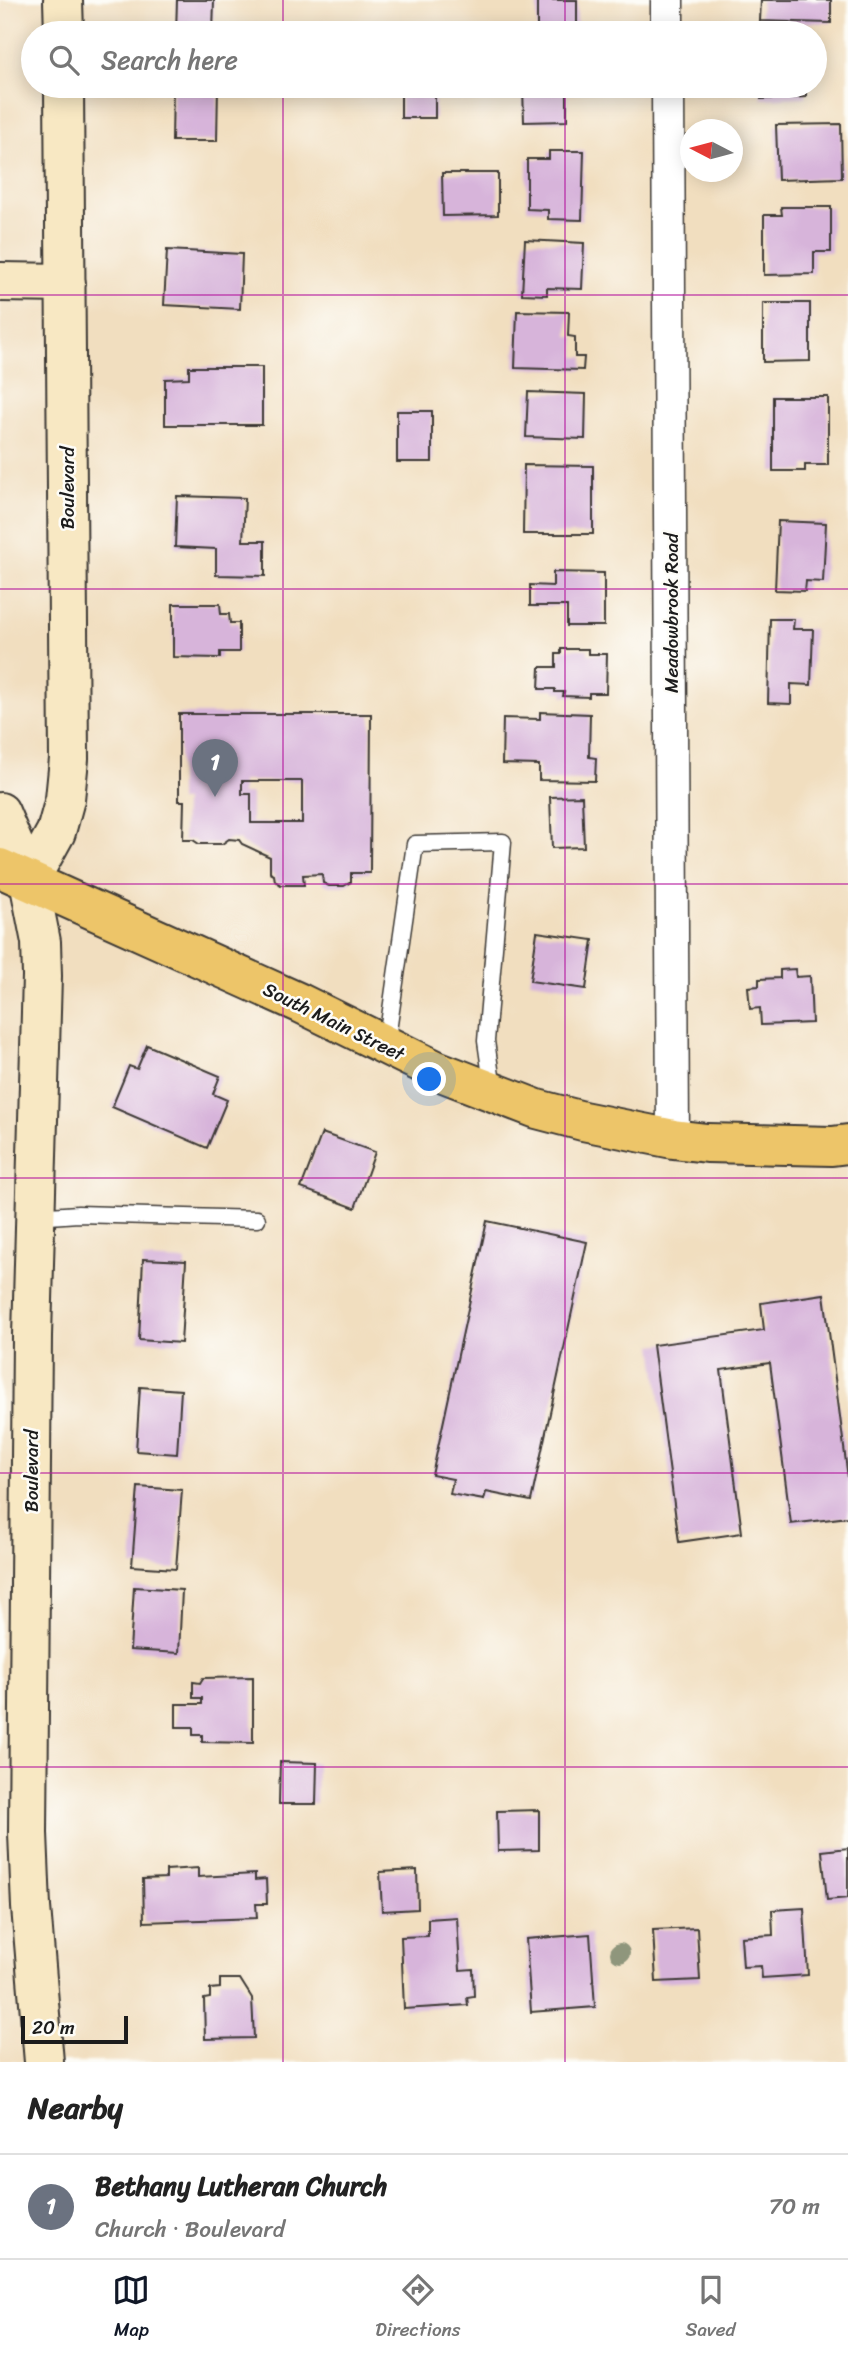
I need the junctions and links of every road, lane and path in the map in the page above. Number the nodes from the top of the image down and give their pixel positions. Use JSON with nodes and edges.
{"nodes":[{"id":1,"x":63,"y":0,"type":"edge"},
{"id":2,"x":667,"y":0,"type":"edge"},
{"id":3,"x":64,"y":21,"type":"edge"},
{"id":4,"x":667,"y":21,"type":"edge"},
{"id":5,"x":64,"y":98,"type":"edge"},
{"id":6,"x":668,"y":98,"type":"edge"},
{"id":7,"x":0,"y":282,"type":"edge"},
{"id":8,"x":66,"y":283,"type":"junction"},
{"id":9,"x":0,"y":812,"type":"edge"},
{"id":10,"x":14,"y":874,"type":"edge"},
{"id":11,"x":386,"y":1045,"type":"junction"},
{"id":12,"x":494,"y":1093,"type":"junction"},
{"id":13,"x":673,"y":1139,"type":"junction"},
{"id":14,"x":848,"y":1144,"type":"edge"},
{"id":15,"x":35,"y":1217,"type":"junction"},
{"id":16,"x":257,"y":1219,"type":"dead end"},
{"id":17,"x":44,"y":2062,"type":"edge"}],
"edges":[{"from":1,"to":3,"type":"main road"},
{"from":2,"to":4,"type":"street"},
{"from":5,"to":8,"type":"main road","name":"Boulevard"},
{"from":6,"to":13,"type":"street","name":"Meadowbrook Road"},
{"from":7,"to":8,"type":"main road"},
{"from":8,"to":10,"type":"main road","name":"Boulevard"},
{"from":9,"to":10,"type":"main road","name":"Boulevard"},
{"from":10,"to":11,"type":"main road","name":"South Main Street"},
{"from":10,"to":15,"type":"main road","name":"Boulevard"},
{"from":11,"to":12,"type":"main road","name":"South Main Street"},
{"from":11,"to":12,"type":"lane"},
{"from":12,"to":13,"type":"main road","name":"South Main Street"},
{"from":13,"to":14,"type":"main road","name":"South Main Street"},
{"from":15,"to":16,"type":"lane"},
{"from":15,"to":17,"type":"main road","name":"Boulevard"}]}
